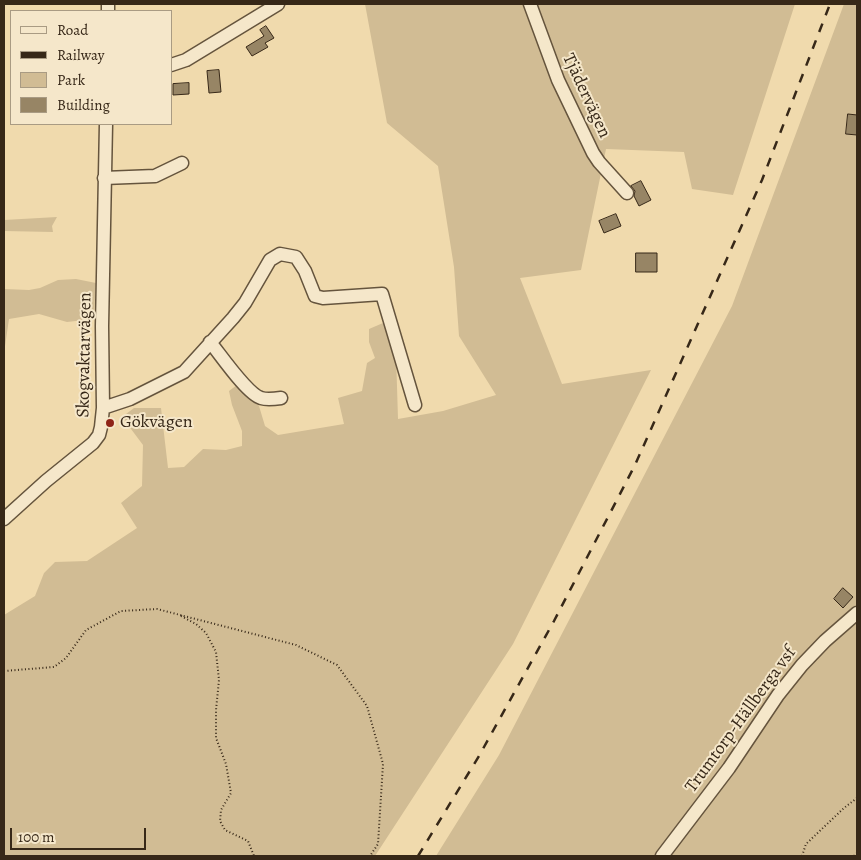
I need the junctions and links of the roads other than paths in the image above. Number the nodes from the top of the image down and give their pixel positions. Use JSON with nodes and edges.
{"nodes":[{"id":1,"x":278,"y":4,"type":"edge"},
{"id":2,"x":530,"y":4,"type":"edge"},
{"id":3,"x":172,"y":65,"type":"edge"},
{"id":4,"x":106,"y":125,"type":"edge"},
{"id":5,"x":182,"y":163,"type":"dead end"},
{"id":6,"x":104,"y":178,"type":"junction"},
{"id":7,"x":628,"y":193,"type":"dead end"},
{"id":8,"x":210,"y":342,"type":"junction"},
{"id":9,"x":281,"y":398,"type":"dead end"},
{"id":10,"x":415,"y":405,"type":"dead end"},
{"id":11,"x":103,"y":408,"type":"junction"},
{"id":12,"x":4,"y":519,"type":"edge"},
{"id":13,"x":857,"y":613,"type":"edge"},
{"id":14,"x":662,"y":856,"type":"edge"}],
"edges":[{"from":1,"to":3,"type":"street"},
{"from":2,"to":7,"type":"street","name":"Tjädervägen"},
{"from":4,"to":6,"type":"street","name":"Skogvaktarvägen"},
{"from":5,"to":6,"type":"street"},
{"from":6,"to":11,"type":"street","name":"Skogvaktarvägen"},
{"from":8,"to":9,"type":"street"},
{"from":8,"to":10,"type":"street"},
{"from":8,"to":11,"type":"street"},
{"from":11,"to":12,"type":"street","name":"Skogvaktarvägen"},
{"from":13,"to":14,"type":"street","name":"Trumtorp-Hällberga vsf"}]}
